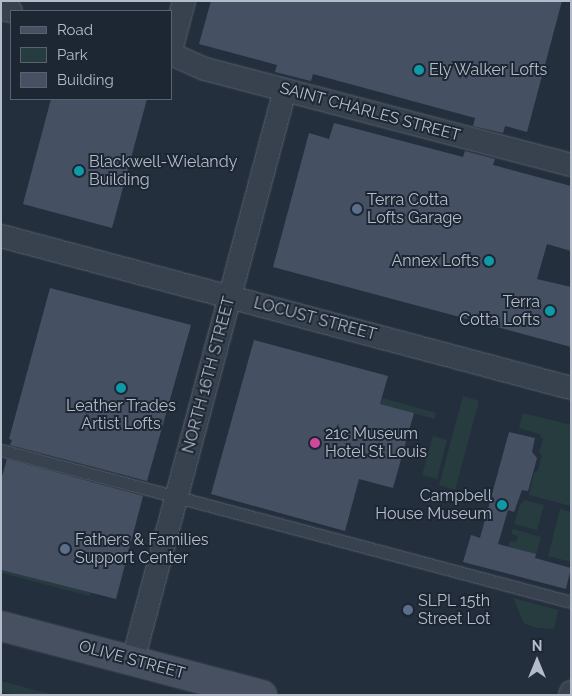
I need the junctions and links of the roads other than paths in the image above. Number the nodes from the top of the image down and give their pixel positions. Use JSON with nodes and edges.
{"nodes":[{"id":1,"x":184,"y":1,"type":"edge"},
{"id":2,"x":172,"y":46,"type":"edge"},
{"id":3,"x":172,"y":54,"type":"edge"},
{"id":4,"x":285,"y":90,"type":"junction"},
{"id":5,"x":571,"y":165,"type":"edge"},
{"id":6,"x":1,"y":236,"type":"edge"},
{"id":7,"x":230,"y":297,"type":"junction"},
{"id":8,"x":571,"y":388,"type":"edge"},
{"id":9,"x":1,"y":450,"type":"edge"},
{"id":10,"x":176,"y":497,"type":"junction"},
{"id":11,"x":571,"y":602,"type":"edge"},
{"id":12,"x":1,"y":626,"type":"edge"},
{"id":13,"x":133,"y":660,"type":"junction"},
{"id":14,"x":262,"y":695,"type":"edge"}],
"edges":[{"from":1,"to":2,"type":"street"},
{"from":3,"to":4,"type":"street","name":"SAINT CHARLES STREET"},
{"from":4,"to":5,"type":"street","name":"SAINT CHARLES STREET"},
{"from":4,"to":7,"type":"street","name":"NORTH 16TH STREET"},
{"from":6,"to":7,"type":"street","name":"LOCUST STREET"},
{"from":7,"to":8,"type":"street","name":"LOCUST STREET"},
{"from":7,"to":10,"type":"street","name":"NORTH 16TH STREET"},
{"from":9,"to":10,"type":"lane"},
{"from":10,"to":11,"type":"lane"},
{"from":10,"to":13,"type":"street","name":"NORTH 16TH STREET"},
{"from":12,"to":13,"type":"main road","name":"OLIVE STREET"},
{"from":13,"to":14,"type":"main road","name":"OLIVE STREET"}]}
